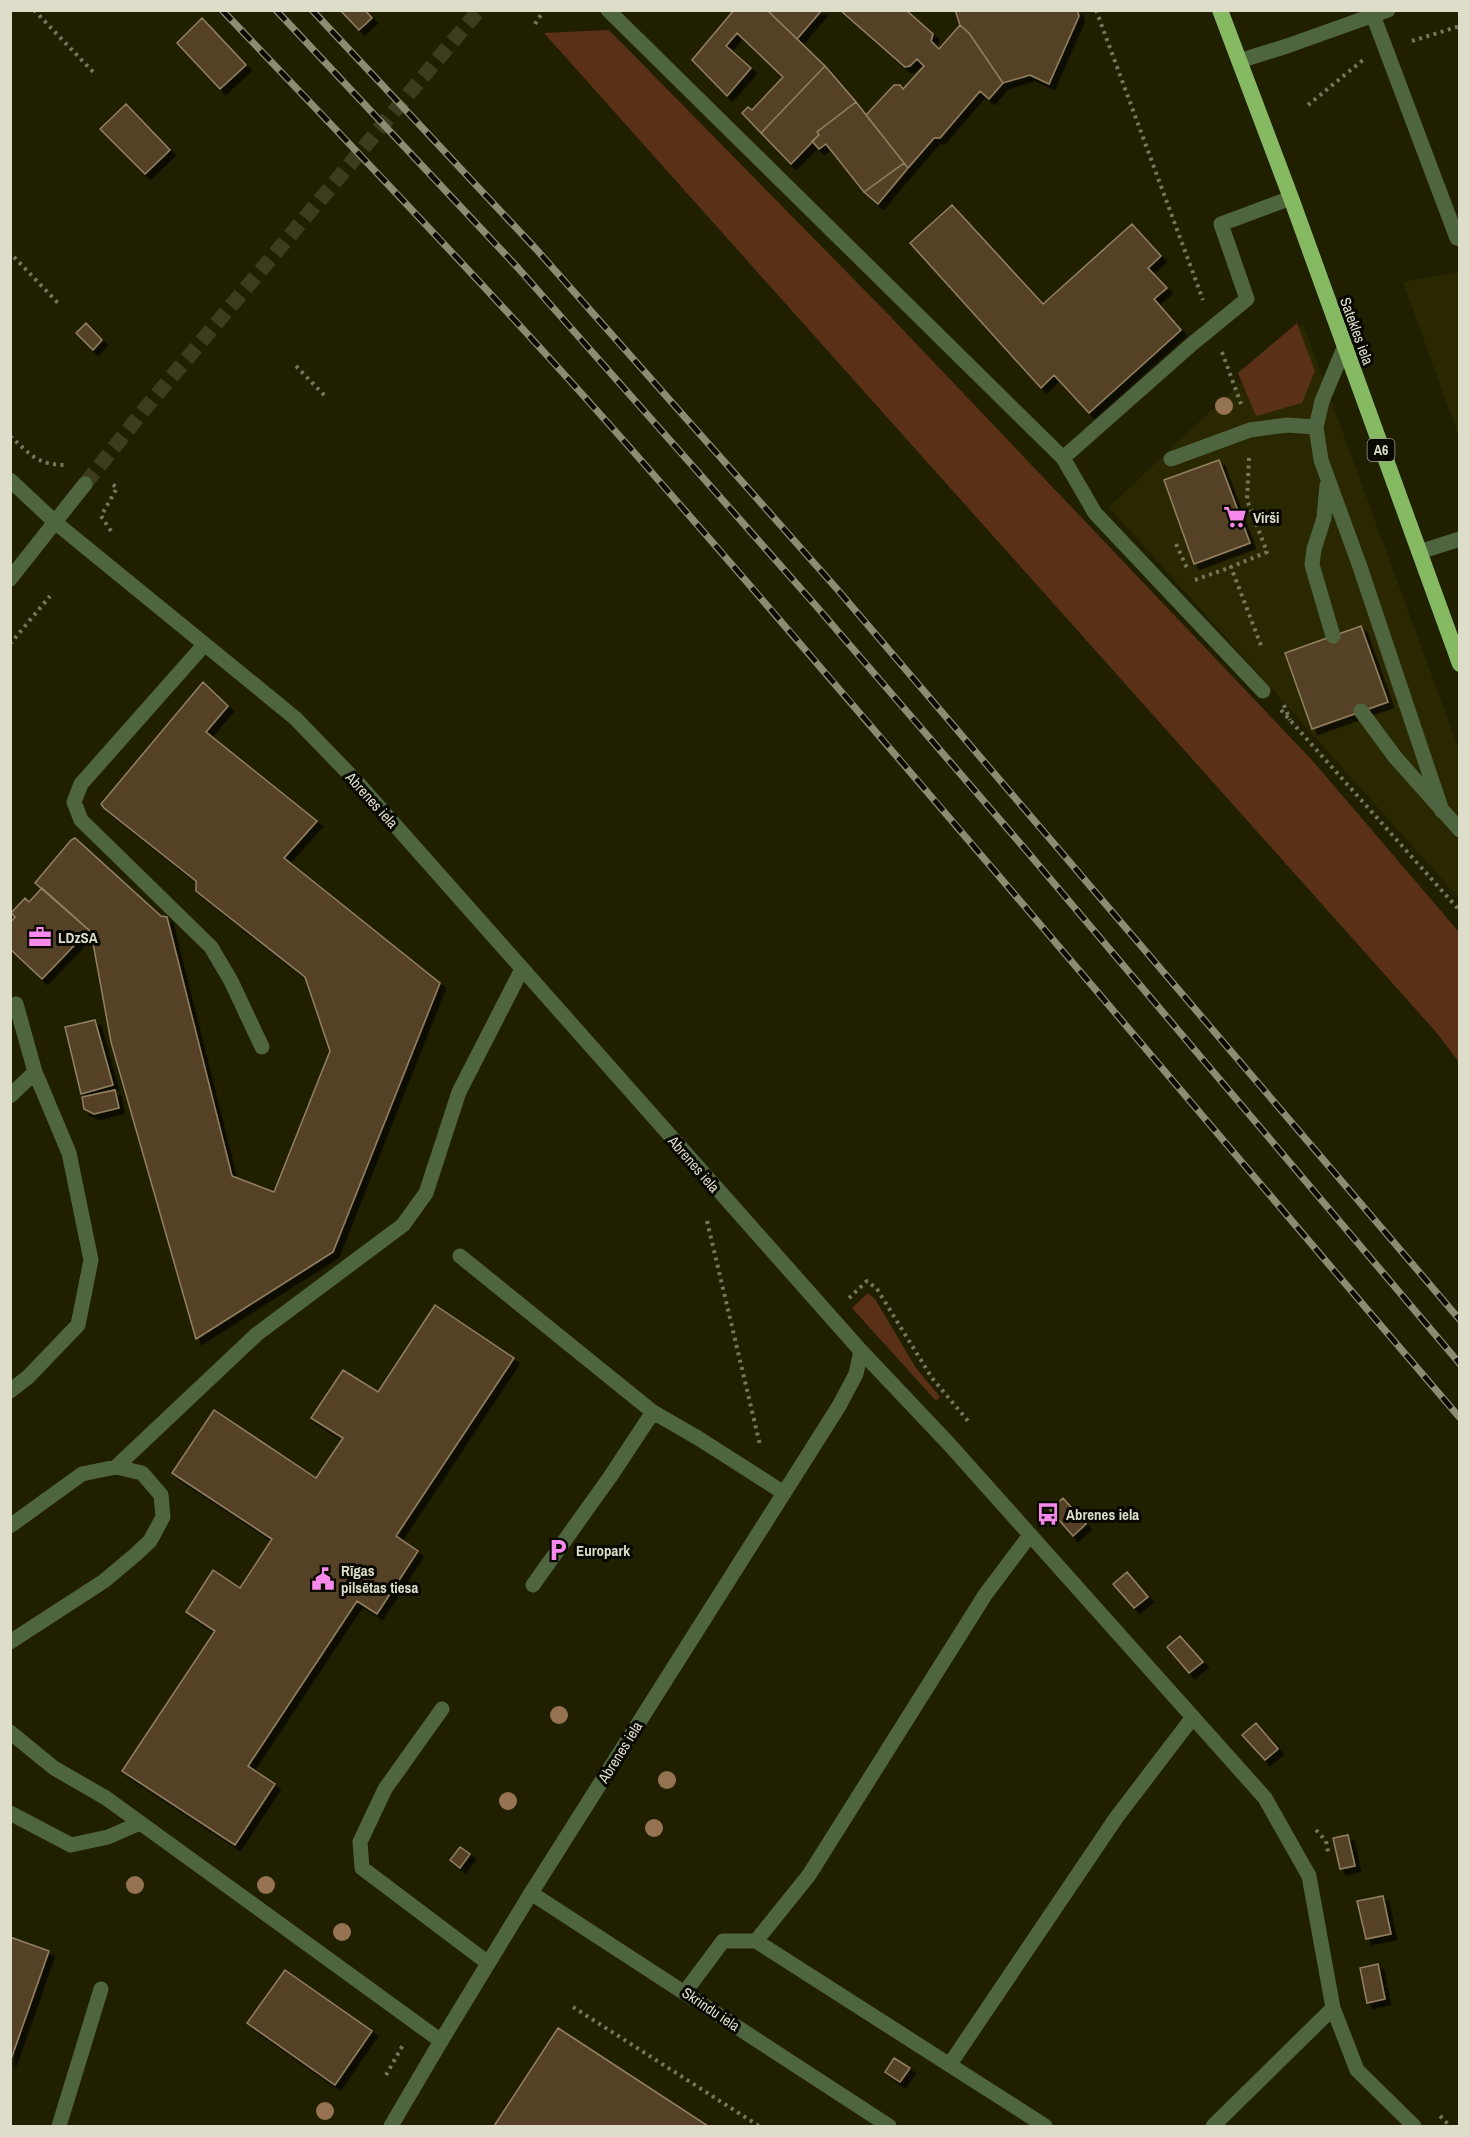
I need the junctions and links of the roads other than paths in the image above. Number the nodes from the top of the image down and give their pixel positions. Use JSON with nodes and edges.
{"nodes":[{"id":1,"x":608,"y":10,"type":"edge"},
{"id":2,"x":1220,"y":10,"type":"edge"},
{"id":3,"x":1388,"y":10,"type":"edge"},
{"id":4,"x":1372,"y":13,"type":"edge"},
{"id":5,"x":1239,"y":61,"type":"junction"},
{"id":6,"x":1291,"y":198,"type":"junction"},
{"id":7,"x":1460,"y":239,"type":"edge"},
{"id":8,"x":1344,"y":348,"type":"junction"},
{"id":9,"x":1316,"y":427,"type":"junction"},
{"id":10,"x":1063,"y":458,"type":"junction"},
{"id":11,"x":1171,"y":459,"type":"dead end"},
{"id":12,"x":1328,"y":479,"type":"junction"},
{"id":13,"x":10,"y":480,"type":"edge"},
{"id":14,"x":85,"y":484,"type":"tunnel mouth"},
{"id":15,"x":56,"y":523,"type":"junction"},
{"id":16,"x":1460,"y":539,"type":"edge"},
{"id":17,"x":1419,"y":552,"type":"junction"},
{"id":18,"x":10,"y":579,"type":"edge"},
{"id":19,"x":1333,"y":636,"type":"dead end"},
{"id":20,"x":204,"y":645,"type":"junction"},
{"id":21,"x":1460,"y":664,"type":"edge"},
{"id":22,"x":1263,"y":691,"type":"road end"},
{"id":23,"x":1361,"y":711,"type":"dead end"},
{"id":24,"x":1442,"y":811,"type":"junction"},
{"id":25,"x":1460,"y":830,"type":"edge"},
{"id":26,"x":522,"y":969,"type":"junction"},
{"id":27,"x":16,"y":1004,"type":"dead end"},
{"id":28,"x":262,"y":1047,"type":"dead end"},
{"id":29,"x":35,"y":1072,"type":"junction"},
{"id":30,"x":10,"y":1096,"type":"edge"},
{"id":31,"x":460,"y":1256,"type":"dead end"},
{"id":32,"x":861,"y":1351,"type":"junction"},
{"id":33,"x":10,"y":1391,"type":"edge"},
{"id":34,"x":653,"y":1412,"type":"junction"},
{"id":35,"x":116,"y":1467,"type":"junction"},
{"id":36,"x":784,"y":1493,"type":"junction"},
{"id":37,"x":10,"y":1526,"type":"edge"},
{"id":38,"x":1030,"y":1535,"type":"junction"},
{"id":39,"x":533,"y":1586,"type":"dead end"},
{"id":40,"x":10,"y":1642,"type":"edge"},
{"id":41,"x":442,"y":1709,"type":"dead end"},
{"id":42,"x":1193,"y":1717,"type":"junction"},
{"id":43,"x":10,"y":1732,"type":"edge"},
{"id":44,"x":10,"y":1813,"type":"edge"},
{"id":45,"x":140,"y":1823,"type":"junction"},
{"id":46,"x":531,"y":1893,"type":"junction"},
{"id":47,"x":756,"y":1941,"type":"junction"},
{"id":48,"x":489,"y":1963,"type":"junction"},
{"id":49,"x":101,"y":1989,"type":"dead end"},
{"id":50,"x":685,"y":1992,"type":"junction"},
{"id":51,"x":1333,"y":2007,"type":"junction"},
{"id":52,"x":441,"y":2041,"type":"junction"},
{"id":53,"x":950,"y":2064,"type":"junction"},
{"id":54,"x":59,"y":2127,"type":"edge"},
{"id":55,"x":391,"y":2127,"type":"edge"},
{"id":56,"x":889,"y":2127,"type":"edge"},
{"id":57,"x":1045,"y":2127,"type":"edge"},
{"id":58,"x":1214,"y":2127,"type":"edge"},
{"id":59,"x":1414,"y":2127,"type":"edge"}],
"edges":[{"from":1,"to":10,"type":"street"},
{"from":2,"to":5,"type":"highway","name":"Satekles iela","number":"A6"},
{"from":3,"to":4,"type":"street"},
{"from":4,"to":5,"type":"street"},
{"from":4,"to":7,"type":"street"},
{"from":5,"to":6,"type":"highway","name":"Satekles iela","number":"A6"},
{"from":6,"to":8,"type":"highway","name":"Satekles iela","number":"A6"},
{"from":6,"to":10,"type":"street"},
{"from":8,"to":9,"type":"street"},
{"from":8,"to":17,"type":"highway","name":"Satekles iela","number":"A6"},
{"from":9,"to":11,"type":"street"},
{"from":9,"to":12,"type":"street"},
{"from":10,"to":22,"type":"street"},
{"from":12,"to":19,"type":"street"},
{"from":12,"to":24,"type":"street"},
{"from":13,"to":15,"type":"street","name":"Abrenes iela"},
{"from":14,"to":15,"type":"street"},
{"from":15,"to":18,"type":"street"},
{"from":15,"to":20,"type":"street","name":"Abrenes iela"},
{"from":16,"to":17,"type":"street"},
{"from":17,"to":21,"type":"highway","name":"Satekles iela","number":"A6"},
{"from":20,"to":26,"type":"street","name":"Abrenes iela"},
{"from":20,"to":28,"type":"street"},
{"from":23,"to":24,"type":"street"},
{"from":24,"to":25,"type":"street"},
{"from":26,"to":32,"type":"street","name":"Abrenes iela"},
{"from":26,"to":35,"type":"street"},
{"from":27,"to":29,"type":"street"},
{"from":29,"to":30,"type":"street"},
{"from":29,"to":33,"type":"street"},
{"from":31,"to":34,"type":"street"},
{"from":32,"to":36,"type":"street","name":"Abrenes iela"},
{"from":32,"to":38,"type":"street"},
{"from":34,"to":36,"type":"street"},
{"from":34,"to":39,"type":"street"},
{"from":35,"to":37,"type":"street"},
{"from":35,"to":40,"type":"street"},
{"from":36,"to":46,"type":"street","name":"Abrenes iela"},
{"from":38,"to":42,"type":"street"},
{"from":38,"to":47,"type":"street"},
{"from":41,"to":48,"type":"street"},
{"from":42,"to":51,"type":"street"},
{"from":42,"to":53,"type":"street"},
{"from":43,"to":45,"type":"street"},
{"from":44,"to":45,"type":"street"},
{"from":45,"to":52,"type":"street"},
{"from":46,"to":48,"type":"street","name":"Abrenes iela"},
{"from":46,"to":50,"type":"street","name":"Skrindu iela"},
{"from":47,"to":50,"type":"street"},
{"from":47,"to":53,"type":"street"},
{"from":48,"to":52,"type":"street","name":"Abrenes iela"},
{"from":49,"to":54,"type":"street"},
{"from":50,"to":56,"type":"street","name":"Skrindu iela"},
{"from":51,"to":58,"type":"street"},
{"from":51,"to":59,"type":"street"},
{"from":52,"to":55,"type":"street","name":"Abrenes iela"},
{"from":53,"to":57,"type":"street"}]}
